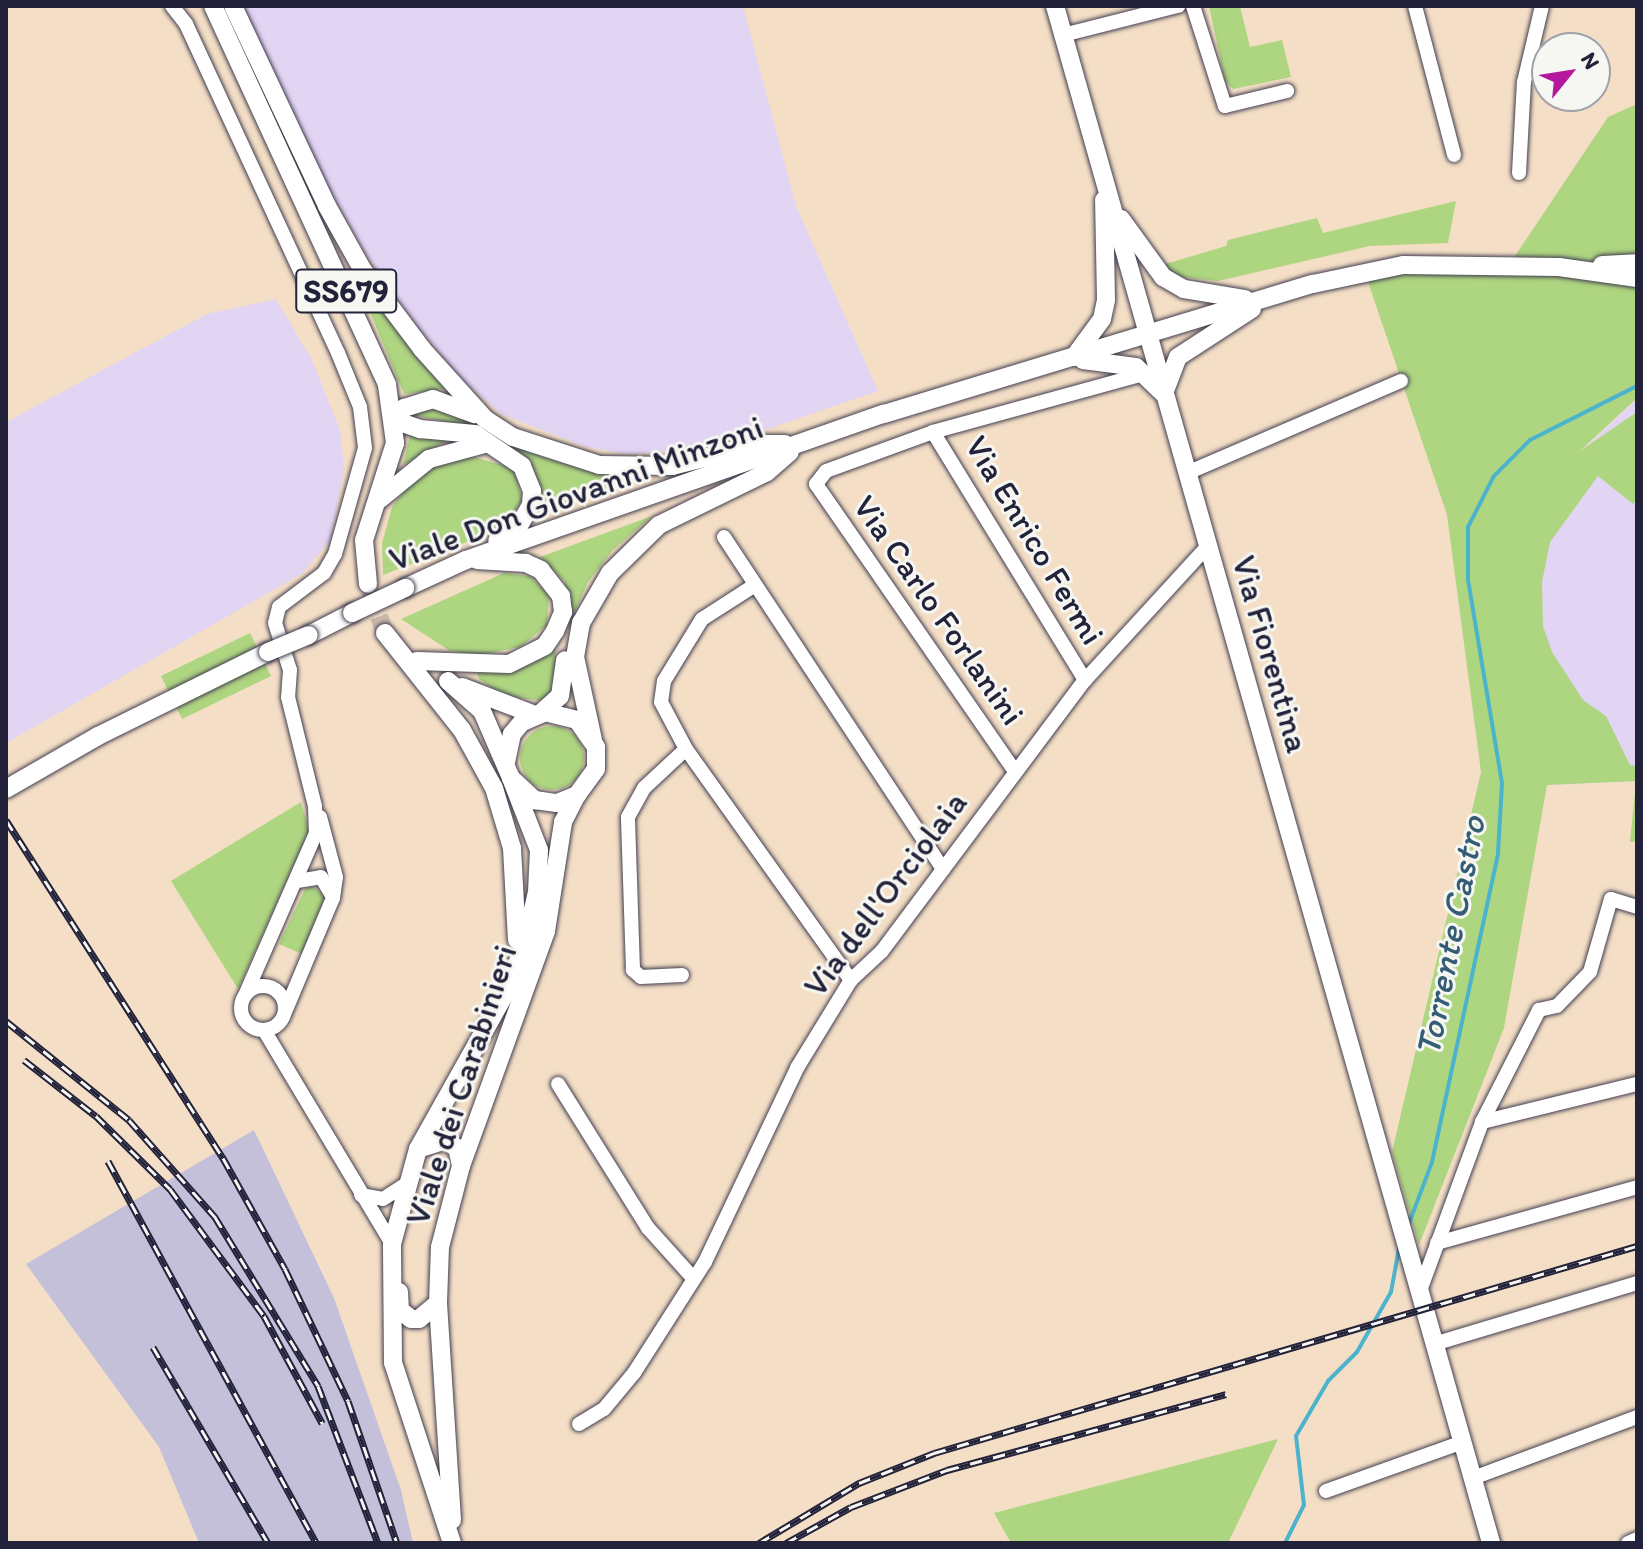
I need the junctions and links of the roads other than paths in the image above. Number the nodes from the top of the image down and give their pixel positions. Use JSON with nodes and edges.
{"nodes":[{"id":1,"x":172,"y":6,"type":"edge"},
{"id":2,"x":213,"y":6,"type":"edge"},
{"id":3,"x":231,"y":6,"type":"edge"},
{"id":4,"x":1055,"y":6,"type":"edge"},
{"id":5,"x":1178,"y":6,"type":"edge"},
{"id":6,"x":1193,"y":6,"type":"edge"},
{"id":7,"x":1415,"y":6,"type":"edge"},
{"id":8,"x":1542,"y":6,"type":"edge"},
{"id":9,"x":1063,"y":35,"type":"junction"},
{"id":10,"x":1287,"y":91,"type":"dead end"},
{"id":11,"x":1454,"y":155,"type":"dead end"},
{"id":12,"x":1519,"y":173,"type":"dead end"},
{"id":13,"x":1105,"y":189,"type":"junction"},
{"id":14,"x":1637,"y":263,"type":"edge"},
{"id":15,"x":1559,"y":267,"type":"junction"},
{"id":16,"x":1637,"y":278,"type":"edge"},
{"id":17,"x":1268,"y":299,"type":"junction"},
{"id":18,"x":1148,"y":334,"type":"junction"},
{"id":19,"x":1072,"y":359,"type":"junction"},
{"id":20,"x":1139,"y":374,"type":"junction"},
{"id":21,"x":1401,"y":381,"type":"dead end"},
{"id":22,"x":1165,"y":395,"type":"junction"},
{"id":23,"x":485,"y":419,"type":"junction"},
{"id":24,"x":394,"y":420,"type":"junction"},
{"id":25,"x":933,"y":432,"type":"junction"},
{"id":26,"x":488,"y":443,"type":"junction"},
{"id":27,"x":800,"y":444,"type":"junction"},
{"id":28,"x":1187,"y":473,"type":"junction"},
{"id":29,"x":378,"y":501,"type":"junction"},
{"id":30,"x":724,"y":537,"type":"dead end"},
{"id":31,"x":1207,"y":547,"type":"junction"},
{"id":32,"x":466,"y":560,"type":"junction"},
{"id":33,"x":368,"y":584,"type":"tunnel mouth"},
{"id":34,"x":755,"y":585,"type":"junction"},
{"id":35,"x":563,"y":612,"type":"junction"},
{"id":36,"x":417,"y":661,"type":"junction"},
{"id":37,"x":1085,"y":680,"type":"junction"},
{"id":38,"x":448,"y":681,"type":"junction"},
{"id":39,"x":537,"y":714,"type":"junction"},
{"id":40,"x":593,"y":740,"type":"junction"},
{"id":41,"x":686,"y":749,"type":"junction"},
{"id":42,"x":1014,"y":770,"type":"junction"},
{"id":43,"x":509,"y":771,"type":"junction"},
{"id":44,"x":6,"y":789,"type":"edge"},
{"id":45,"x":577,"y":795,"type":"junction"},
{"id":46,"x":315,"y":806,"type":"junction"},
{"id":47,"x":943,"y":869,"type":"junction"},
{"id":48,"x":297,"y":881,"type":"junction"},
{"id":49,"x":333,"y":898,"type":"junction"},
{"id":50,"x":1637,"y":907,"type":"edge"},
{"id":51,"x":682,"y":975,"type":"dead end"},
{"id":52,"x":851,"y":980,"type":"junction"},
{"id":53,"x":508,"y":987,"type":"junction"},
{"id":54,"x":246,"y":993,"type":"junction"},
{"id":55,"x":285,"y":1012,"type":"junction"},
{"id":56,"x":264,"y":1030,"type":"junction"},
{"id":57,"x":558,"y":1084,"type":"dead end"},
{"id":58,"x":1637,"y":1084,"type":"edge"},
{"id":59,"x":1482,"y":1122,"type":"junction"},
{"id":60,"x":418,"y":1149,"type":"junction"},
{"id":61,"x":461,"y":1166,"type":"junction"},
{"id":62,"x":406,"y":1184,"type":"junction"},
{"id":63,"x":1637,"y":1187,"type":"edge"},
{"id":64,"x":361,"y":1195,"type":"junction"},
{"id":65,"x":1437,"y":1243,"type":"junction"},
{"id":66,"x":392,"y":1250,"type":"junction"},
{"id":67,"x":693,"y":1278,"type":"junction"},
{"id":68,"x":1637,"y":1283,"type":"edge"},
{"id":69,"x":1421,"y":1288,"type":"junction"},
{"id":70,"x":438,"y":1303,"type":"junction"},
{"id":71,"x":1437,"y":1343,"type":"junction"},
{"id":72,"x":1637,"y":1417,"type":"edge"},
{"id":73,"x":579,"y":1424,"type":"dead end"},
{"id":74,"x":1463,"y":1442,"type":"junction"},
{"id":75,"x":1473,"y":1478,"type":"junction"},
{"id":76,"x":1326,"y":1491,"type":"dead end"},
{"id":77,"x":1637,"y":1539,"type":"edge"},
{"id":78,"x":453,"y":1543,"type":"edge"},
{"id":79,"x":1491,"y":1543,"type":"edge"},
{"id":80,"x":1628,"y":1543,"type":"edge"}],
"edges":[{"from":1,"to":46,"type":"street"},
{"from":2,"to":24,"type":"main road","number":"SS679"},
{"from":3,"to":23,"type":"main road"},
{"from":4,"to":9,"type":"main road","name":"Via Fiorentina"},
{"from":5,"to":9,"type":"street"},
{"from":6,"to":10,"type":"street"},
{"from":7,"to":11,"type":"street"},
{"from":8,"to":12,"type":"street"},
{"from":9,"to":13,"type":"main road","name":"Via Fiorentina"},
{"from":13,"to":17,"type":"main road"},
{"from":13,"to":18,"type":"main road","name":"Via Fiorentina"},
{"from":13,"to":19,"type":"main road"},
{"from":14,"to":15,"type":"main road"},
{"from":15,"to":16,"type":"main road"},
{"from":15,"to":17,"type":"main road"},
{"from":17,"to":18,"type":"main road","name":"Viale Don Giovanni Minzoni"},
{"from":17,"to":22,"type":"main road"},
{"from":18,"to":19,"type":"main road","name":"Viale Don Giovanni Minzoni"},
{"from":18,"to":22,"type":"main road","name":"Via Fiorentina"},
{"from":19,"to":20,"type":"main road"},
{"from":19,"to":27,"type":"main road","name":"Viale Don Giovanni Minzoni"},
{"from":20,"to":22,"type":"main road"},
{"from":20,"to":25,"type":"street"},
{"from":21,"to":28,"type":"street"},
{"from":22,"to":28,"type":"main road","name":"Via Fiorentina"},
{"from":23,"to":24,"type":"main road"},
{"from":23,"to":27,"type":"main road"},
{"from":24,"to":26,"type":"main road"},
{"from":24,"to":29,"type":"main road","number":"SS679"},
{"from":25,"to":37,"type":"street","name":"Via Enrico Fermi"},
{"from":25,"to":42,"type":"street","name":"Via Carlo Forlanini"},
{"from":26,"to":29,"type":"main road"},
{"from":26,"to":32,"type":"main road"},
{"from":27,"to":32,"type":"main road","name":"Viale Don Giovanni Minzoni"},
{"from":27,"to":40,"type":"main road"},
{"from":28,"to":31,"type":"main road","name":"Via Fiorentina"},
{"from":29,"to":33,"type":"main road","number":"SS679"},
{"from":30,"to":34,"type":"street"},
{"from":31,"to":37,"type":"street","name":"Via dell'Orciolaia"},
{"from":31,"to":69,"type":"main road","name":"Via Fiorentina"},
{"from":32,"to":35,"type":"main road"},
{"from":32,"to":44,"type":"main road","name":"Viale Don Giovanni Minzoni","bridge":true},
{"from":34,"to":41,"type":"street"},
{"from":34,"to":47,"type":"street"},
{"from":35,"to":36,"type":"main road"},
{"from":35,"to":39,"type":"main road"},
{"from":36,"to":38,"type":"main road"},
{"from":36,"to":53,"type":"main road","name":"Viale dei Carabinieri"},
{"from":37,"to":42,"type":"street","name":"Via dell'Orciolaia"},
{"from":38,"to":39,"type":"main road"},
{"from":38,"to":43,"type":"main road","name":"Viale dei Carabinieri"},
{"from":39,"to":40,"type":"main road"},
{"from":39,"to":43,"type":"main road"},
{"from":40,"to":45,"type":"main road"},
{"from":41,"to":51,"type":"street"},
{"from":41,"to":52,"type":"street"},
{"from":42,"to":47,"type":"street","name":"Via dell'Orciolaia"},
{"from":43,"to":45,"type":"main road"},
{"from":43,"to":53,"type":"main road","name":"Viale dei Carabinieri"},
{"from":45,"to":61,"type":"main road","name":"Viale dei Carabinieri"},
{"from":46,"to":48,"type":"street"},
{"from":46,"to":49,"type":"street"},
{"from":47,"to":52,"type":"street","name":"Via dell'Orciolaia"},
{"from":48,"to":49,"type":"street"},
{"from":48,"to":54,"type":"street"},
{"from":49,"to":55,"type":"street"},
{"from":50,"to":59,"type":"street"},
{"from":52,"to":67,"type":"street","name":"Via dell'Orciolaia"},
{"from":53,"to":60,"type":"main road","name":"Viale dei Carabinieri"},
{"from":54,"to":55,"type":"street"},
{"from":54,"to":56,"type":"street"},
{"from":55,"to":56,"type":"street"},
{"from":56,"to":64,"type":"street"},
{"from":57,"to":67,"type":"street"},
{"from":58,"to":59,"type":"street"},
{"from":59,"to":65,"type":"street"},
{"from":60,"to":61,"type":"main road"},
{"from":60,"to":62,"type":"main road","name":"Viale dei Carabinieri"},
{"from":61,"to":70,"type":"main road","name":"Viale dei Carabinieri"},
{"from":62,"to":64,"type":"street"},
{"from":62,"to":66,"type":"main road","name":"Viale dei Carabinieri"},
{"from":63,"to":65,"type":"street"},
{"from":64,"to":66,"type":"street"},
{"from":65,"to":69,"type":"street"},
{"from":66,"to":70,"type":"main road"},
{"from":66,"to":78,"type":"main road","name":"Viale dei Carabinieri"},
{"from":67,"to":73,"type":"street","name":"Via dell'Orciolaia"},
{"from":68,"to":71,"type":"street"},
{"from":69,"to":71,"type":"main road","name":"Via Fiorentina"},
{"from":70,"to":78,"type":"main road","name":"Viale dei Carabinieri"},
{"from":71,"to":74,"type":"main road","name":"Via Fiorentina"},
{"from":72,"to":75,"type":"street"},
{"from":74,"to":75,"type":"main road","name":"Via Fiorentina"},
{"from":74,"to":76,"type":"street"},
{"from":75,"to":79,"type":"main road","name":"Via Fiorentina"},
{"from":77,"to":80,"type":"street"}]}
